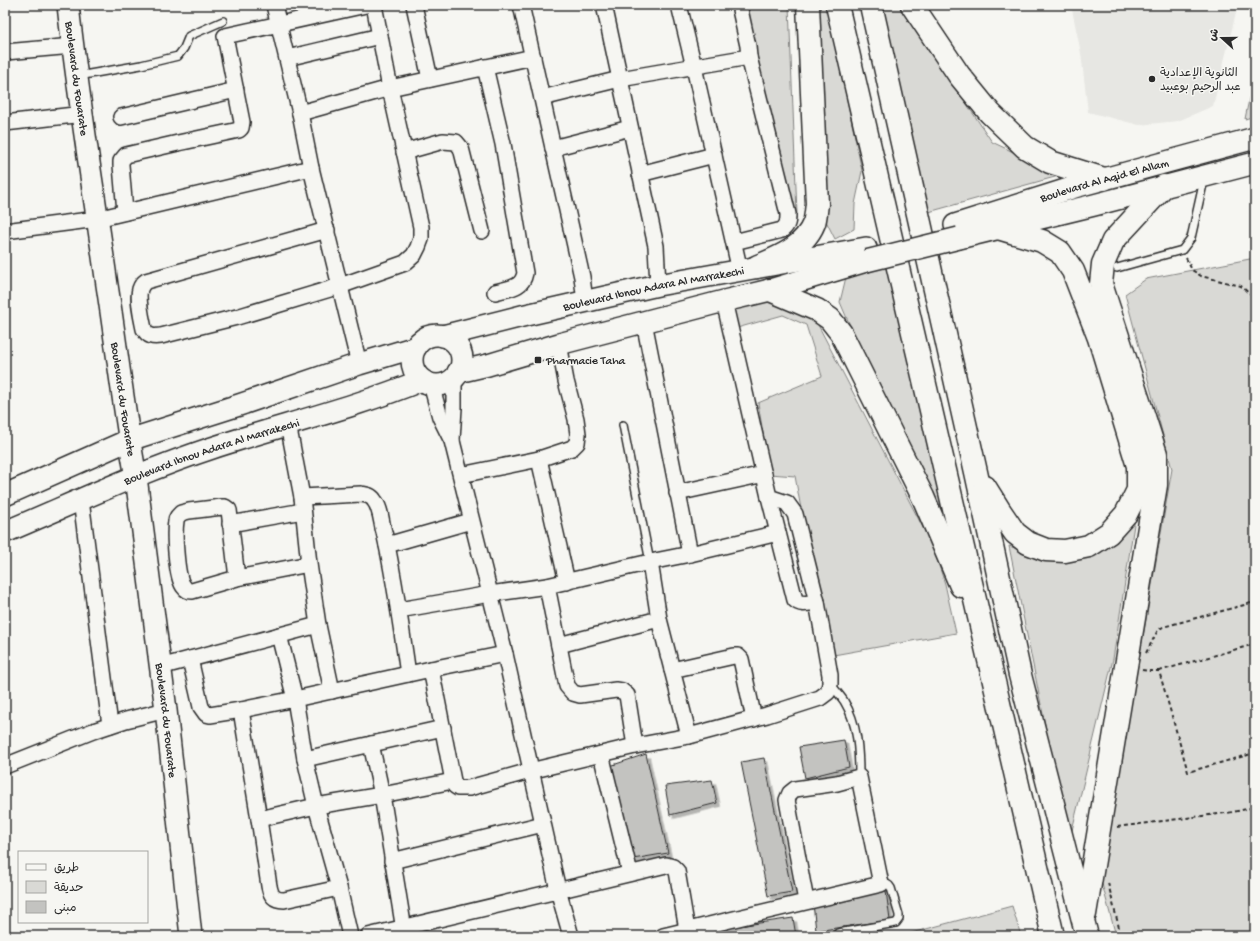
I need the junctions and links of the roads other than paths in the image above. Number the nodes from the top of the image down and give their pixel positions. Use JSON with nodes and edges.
{"nodes":[{"id":1,"x":68,"y":5,"type":"edge"},
{"id":2,"x":274,"y":5,"type":"edge"},
{"id":3,"x":366,"y":5,"type":"edge"},
{"id":4,"x":374,"y":5,"type":"edge"},
{"id":5,"x":414,"y":5,"type":"edge"},
{"id":6,"x":521,"y":5,"type":"edge"},
{"id":7,"x":604,"y":5,"type":"edge"},
{"id":8,"x":679,"y":5,"type":"edge"},
{"id":9,"x":739,"y":5,"type":"edge"},
{"id":10,"x":808,"y":5,"type":"edge"},
{"id":11,"x":837,"y":5,"type":"edge"},
{"id":12,"x":871,"y":5,"type":"edge"},
{"id":13,"x":912,"y":5,"type":"edge"},
{"id":14,"x":222,"y":21,"type":"dead end"},
{"id":15,"x":279,"y":24,"type":"junction"},
{"id":16,"x":380,"y":36,"type":"junction"},
{"id":17,"x":73,"y":46,"type":"junction"},
{"id":18,"x":5,"y":52,"type":"edge"},
{"id":19,"x":533,"y":57,"type":"junction"},
{"id":20,"x":749,"y":57,"type":"junction"},
{"id":21,"x":287,"y":58,"type":"junction"},
{"id":22,"x":694,"y":67,"type":"junction"},
{"id":23,"x":485,"y":68,"type":"junction"},
{"id":24,"x":77,"y":76,"type":"junction"},
{"id":25,"x":430,"y":79,"type":"junction"},
{"id":26,"x":620,"y":79,"type":"junction"},
{"id":27,"x":390,"y":88,"type":"junction"},
{"id":28,"x":236,"y":90,"type":"junction"},
{"id":29,"x":542,"y":98,"type":"junction"},
{"id":30,"x":300,"y":113,"type":"junction"},
{"id":31,"x":83,"y":114,"type":"junction"},
{"id":32,"x":121,"y":118,"type":"dead end"},
{"id":33,"x":5,"y":123,"type":"edge"},
{"id":34,"x":630,"y":128,"type":"junction"},
{"id":35,"x":1255,"y":138,"type":"edge"},
{"id":36,"x":553,"y":148,"type":"junction"},
{"id":37,"x":404,"y":152,"type":"junction"},
{"id":38,"x":714,"y":155,"type":"junction"},
{"id":39,"x":1255,"y":163,"type":"edge"},
{"id":40,"x":311,"y":168,"type":"junction"},
{"id":41,"x":640,"y":174,"type":"junction"},
{"id":42,"x":1205,"y":176,"type":"junction"},
{"id":43,"x":1104,"y":179,"type":"junction"},
{"id":44,"x":1164,"y":186,"type":"junction"},
{"id":45,"x":125,"y":212,"type":"junction"},
{"id":46,"x":97,"y":218,"type":"junction"},
{"id":47,"x":998,"y":228,"type":"junction"},
{"id":48,"x":326,"y":230,"type":"junction"},
{"id":49,"x":5,"y":231,"type":"edge"},
{"id":50,"x":482,"y":231,"type":"dead end"},
{"id":51,"x":957,"y":231,"type":"junction"},
{"id":52,"x":734,"y":242,"type":"junction"},
{"id":53,"x":866,"y":254,"type":"junction"},
{"id":54,"x":1117,"y":268,"type":"dead end"},
{"id":55,"x":748,"y":269,"type":"junction"},
{"id":56,"x":658,"y":285,"type":"junction"},
{"id":57,"x":340,"y":286,"type":"junction"},
{"id":58,"x":770,"y":290,"type":"junction"},
{"id":59,"x":495,"y":292,"type":"dead end"},
{"id":60,"x":724,"y":301,"type":"junction"},
{"id":61,"x":584,"y":302,"type":"junction"},
{"id":62,"x":644,"y":322,"type":"junction"},
{"id":63,"x":443,"y":336,"type":"junction"},
{"id":64,"x":559,"y":344,"type":"junction"},
{"id":65,"x":416,"y":347,"type":"junction"},
{"id":66,"x":359,"y":364,"type":"junction"},
{"id":67,"x":456,"y":375,"type":"junction"},
{"id":68,"x":427,"y":382,"type":"junction"},
{"id":69,"x":288,"y":424,"type":"junction"},
{"id":70,"x":623,"y":425,"type":"dead end"},
{"id":71,"x":129,"y":440,"type":"junction"},
{"id":72,"x":452,"y":441,"type":"junction"},
{"id":73,"x":539,"y":459,"type":"junction"},
{"id":74,"x":976,"y":472,"type":"junction"},
{"id":75,"x":764,"y":474,"type":"junction"},
{"id":76,"x":461,"y":475,"type":"junction"},
{"id":77,"x":136,"y":477,"type":"junction"},
{"id":78,"x":677,"y":493,"type":"junction"},
{"id":79,"x":5,"y":495,"type":"edge"},
{"id":80,"x":769,"y":497,"type":"junction"},
{"id":81,"x":81,"y":500,"type":"junction"},
{"id":82,"x":303,"y":504,"type":"junction"},
{"id":83,"x":471,"y":521,"type":"junction"},
{"id":84,"x":230,"y":524,"type":"junction"},
{"id":85,"x":5,"y":532,"type":"edge"},
{"id":86,"x":778,"y":532,"type":"junction"},
{"id":87,"x":387,"y":545,"type":"junction"},
{"id":88,"x":690,"y":554,"type":"junction"},
{"id":89,"x":650,"y":562,"type":"junction"},
{"id":90,"x":309,"y":564,"type":"junction"},
{"id":91,"x":236,"y":578,"type":"junction"},
{"id":92,"x":567,"y":582,"type":"junction"},
{"id":93,"x":547,"y":586,"type":"junction"},
{"id":94,"x":490,"y":594,"type":"junction"},
{"id":95,"x":816,"y":602,"type":"junction"},
{"id":96,"x":399,"y":610,"type":"junction"},
{"id":97,"x":659,"y":619,"type":"junction"},
{"id":98,"x":318,"y":625,"type":"junction"},
{"id":99,"x":279,"y":635,"type":"junction"},
{"id":100,"x":559,"y":645,"type":"junction"},
{"id":101,"x":505,"y":654,"type":"junction"},
{"id":102,"x":190,"y":658,"type":"junction"},
{"id":103,"x":160,"y":667,"type":"junction"},
{"id":104,"x":431,"y":669,"type":"junction"},
{"id":105,"x":672,"y":670,"type":"junction"},
{"id":106,"x":408,"y":674,"type":"junction"},
{"id":107,"x":992,"y":676,"type":"junction"},
{"id":108,"x":830,"y":684,"type":"junction"},
{"id":109,"x":332,"y":691,"type":"junction"},
{"id":110,"x":295,"y":699,"type":"junction"},
{"id":111,"x":166,"y":710,"type":"junction"},
{"id":112,"x":240,"y":710,"type":"junction"},
{"id":113,"x":754,"y":719,"type":"junction"},
{"id":114,"x":110,"y":725,"type":"junction"},
{"id":115,"x":443,"y":728,"type":"junction"},
{"id":116,"x":689,"y":736,"type":"junction"},
{"id":117,"x":371,"y":744,"type":"junction"},
{"id":118,"x":635,"y":746,"type":"junction"},
{"id":119,"x":601,"y":754,"type":"junction"},
{"id":120,"x":305,"y":759,"type":"junction"},
{"id":121,"x":5,"y":766,"type":"edge"},
{"id":122,"x":530,"y":771,"type":"junction"},
{"id":123,"x":859,"y":777,"type":"junction"},
{"id":124,"x":453,"y":781,"type":"junction"},
{"id":125,"x":382,"y":795,"type":"junction"},
{"id":126,"x":316,"y":806,"type":"junction"},
{"id":127,"x":259,"y":819,"type":"junction"},
{"id":128,"x":543,"y":824,"type":"junction"},
{"id":129,"x":392,"y":861,"type":"junction"},
{"id":130,"x":630,"y":873,"type":"junction"},
{"id":131,"x":881,"y":884,"type":"junction"},
{"id":132,"x":339,"y":888,"type":"junction"},
{"id":133,"x":558,"y":890,"type":"junction"},
{"id":134,"x":806,"y":901,"type":"junction"},
{"id":135,"x":1085,"y":928,"type":"edge"},
{"id":136,"x":687,"y":930,"type":"junction"},
{"id":137,"x":404,"y":932,"type":"edge"},
{"id":138,"x":191,"y":936,"type":"edge"},
{"id":139,"x":350,"y":936,"type":"edge"},
{"id":140,"x":368,"y":936,"type":"edge"},
{"id":141,"x":571,"y":936,"type":"edge"},
{"id":142,"x":663,"y":936,"type":"edge"},
{"id":143,"x":835,"y":936,"type":"edge"},
{"id":144,"x":1053,"y":936,"type":"edge"}],
"edges":[{"from":1,"to":17,"type":"main road","name":"Boulevard du Fouarate"},
{"from":2,"to":15,"type":"street"},
{"from":3,"to":15,"type":"street"},
{"from":4,"to":16,"type":"street"},
{"from":5,"to":25,"type":"street"},
{"from":6,"to":19,"type":"street"},
{"from":7,"to":26,"type":"street"},
{"from":8,"to":22,"type":"street"},
{"from":9,"to":20,"type":"street"},
{"from":10,"to":55,"type":"highway"},
{"from":11,"to":107,"type":"highway"},
{"from":12,"to":74,"type":"highway"},
{"from":13,"to":43,"type":"highway"},
{"from":14,"to":24,"type":"lane"},
{"from":15,"to":21,"type":"street"},
{"from":15,"to":28,"type":"street"},
{"from":16,"to":21,"type":"street"},
{"from":16,"to":27,"type":"street"},
{"from":17,"to":18,"type":"street"},
{"from":17,"to":24,"type":"main road","name":"Boulevard du Fouarate"},
{"from":19,"to":23,"type":"street"},
{"from":19,"to":29,"type":"street"},
{"from":20,"to":22,"type":"street"},
{"from":20,"to":52,"type":"street"},
{"from":21,"to":30,"type":"street"},
{"from":22,"to":26,"type":"street"},
{"from":22,"to":38,"type":"street"},
{"from":23,"to":25,"type":"street"},
{"from":23,"to":59,"type":"street"},
{"from":24,"to":31,"type":"main road","name":"Boulevard du Fouarate"},
{"from":25,"to":27,"type":"street"},
{"from":26,"to":29,"type":"street"},
{"from":26,"to":34,"type":"street"},
{"from":27,"to":30,"type":"street"},
{"from":27,"to":37,"type":"street"},
{"from":28,"to":32,"type":"street"},
{"from":28,"to":45,"type":"street"},
{"from":29,"to":36,"type":"street"},
{"from":30,"to":40,"type":"street"},
{"from":31,"to":33,"type":"street"},
{"from":31,"to":46,"type":"main road","name":"Boulevard du Fouarate"},
{"from":34,"to":36,"type":"street"},
{"from":34,"to":41,"type":"street"},
{"from":35,"to":43,"type":"main road","name":"Boulevard Al Aqid El Allam"},
{"from":36,"to":61,"type":"street"},
{"from":37,"to":50,"type":"street"},
{"from":37,"to":57,"type":"street"},
{"from":38,"to":41,"type":"street"},
{"from":38,"to":52,"type":"street"},
{"from":39,"to":42,"type":"main road","name":"Boulevard Al Aqid El Allam"},
{"from":40,"to":45,"type":"street"},
{"from":40,"to":48,"type":"street"},
{"from":41,"to":56,"type":"street"},
{"from":42,"to":44,"type":"main road","name":"Boulevard Al Aqid El Allam"},
{"from":42,"to":54,"type":"lane"},
{"from":43,"to":51,"type":"main road","name":"Boulevard Al Aqid El Allam"},
{"from":44,"to":47,"type":"main road","name":"Boulevard Al Aqid El Allam"},
{"from":44,"to":135,"type":"highway"},
{"from":45,"to":46,"type":"street"},
{"from":46,"to":49,"type":"street"},
{"from":46,"to":71,"type":"main road","name":"Boulevard du Fouarate"},
{"from":47,"to":51,"type":"main road","name":"Boulevard Al Aqid El Allam"},
{"from":47,"to":74,"type":"highway"},
{"from":48,"to":57,"type":"street"},
{"from":48,"to":57,"type":"street"},
{"from":51,"to":53,"type":"main road"},
{"from":52,"to":55,"type":"street"},
{"from":53,"to":55,"type":"main road","name":"Boulevard Ibnou Adara Al Marrakechi"},
{"from":53,"to":58,"type":"main road"},
{"from":55,"to":56,"type":"main road","name":"Boulevard Ibnou Adara Al Marrakechi"},
{"from":56,"to":61,"type":"main road","name":"Boulevard Ibnou Adara Al Marrakechi"},
{"from":57,"to":66,"type":"street"},
{"from":58,"to":60,"type":"main road"},
{"from":58,"to":107,"type":"highway"},
{"from":60,"to":62,"type":"main road"},
{"from":60,"to":75,"type":"street"},
{"from":61,"to":63,"type":"main road","name":"Boulevard Ibnou Adara Al Marrakechi"},
{"from":62,"to":64,"type":"main road"},
{"from":62,"to":78,"type":"street"},
{"from":63,"to":65,"type":"main road"},
{"from":63,"to":67,"type":"main road"},
{"from":64,"to":67,"type":"main road"},
{"from":64,"to":73,"type":"street"},
{"from":65,"to":66,"type":"main road"},
{"from":65,"to":68,"type":"main road"},
{"from":66,"to":71,"type":"main road"},
{"from":67,"to":68,"type":"main road"},
{"from":67,"to":72,"type":"street"},
{"from":68,"to":69,"type":"main road","name":"Boulevard Ibnou Adara Al Marrakechi"},
{"from":68,"to":72,"type":"street"},
{"from":69,"to":77,"type":"main road","name":"Boulevard Ibnou Adara Al Marrakechi"},
{"from":69,"to":82,"type":"street"},
{"from":70,"to":89,"type":"lane"},
{"from":71,"to":77,"type":"main road","name":"Boulevard du Fouarate"},
{"from":71,"to":79,"type":"main road"},
{"from":72,"to":76,"type":"street"},
{"from":73,"to":76,"type":"street"},
{"from":73,"to":92,"type":"street"},
{"from":74,"to":135,"type":"highway"},
{"from":75,"to":78,"type":"street"},
{"from":75,"to":80,"type":"street"},
{"from":76,"to":83,"type":"street"},
{"from":77,"to":81,"type":"main road","name":"Boulevard Ibnou Adara Al Marrakechi"},
{"from":77,"to":103,"type":"main road","name":"Boulevard du Fouarate"},
{"from":78,"to":88,"type":"street"},
{"from":80,"to":86,"type":"street"},
{"from":80,"to":95,"type":"street"},
{"from":81,"to":85,"type":"main road","name":"Boulevard Ibnou Adara Al Marrakechi"},
{"from":81,"to":114,"type":"street"},
{"from":82,"to":84,"type":"street"},
{"from":82,"to":87,"type":"street"},
{"from":82,"to":90,"type":"street"},
{"from":83,"to":87,"type":"street"},
{"from":83,"to":94,"type":"street"},
{"from":84,"to":91,"type":"street"},
{"from":84,"to":91,"type":"street"},
{"from":86,"to":88,"type":"street"},
{"from":86,"to":95,"type":"street"},
{"from":87,"to":96,"type":"street"},
{"from":88,"to":89,"type":"street"},
{"from":89,"to":92,"type":"street"},
{"from":89,"to":97,"type":"street"},
{"from":90,"to":91,"type":"street"},
{"from":90,"to":98,"type":"street"},
{"from":92,"to":93,"type":"street"},
{"from":93,"to":94,"type":"street"},
{"from":93,"to":100,"type":"street"},
{"from":94,"to":96,"type":"street"},
{"from":94,"to":101,"type":"street"},
{"from":95,"to":108,"type":"street"},
{"from":96,"to":106,"type":"street"},
{"from":97,"to":100,"type":"street"},
{"from":97,"to":105,"type":"street"},
{"from":98,"to":99,"type":"street"},
{"from":98,"to":109,"type":"street"},
{"from":99,"to":102,"type":"street"},
{"from":99,"to":110,"type":"street"},
{"from":100,"to":118,"type":"street"},
{"from":101,"to":104,"type":"street"},
{"from":101,"to":122,"type":"street"},
{"from":102,"to":103,"type":"street"},
{"from":102,"to":112,"type":"street"},
{"from":103,"to":111,"type":"main road","name":"Boulevard du Fouarate"},
{"from":104,"to":106,"type":"street"},
{"from":104,"to":115,"type":"street"},
{"from":105,"to":113,"type":"street"},
{"from":105,"to":116,"type":"street"},
{"from":106,"to":109,"type":"street"},
{"from":107,"to":144,"type":"highway"},
{"from":108,"to":113,"type":"street"},
{"from":108,"to":123,"type":"lane"},
{"from":109,"to":110,"type":"street"},
{"from":110,"to":112,"type":"street"},
{"from":110,"to":120,"type":"street"},
{"from":111,"to":114,"type":"street"},
{"from":111,"to":138,"type":"main road","name":"Boulevard du Fouarate"},
{"from":112,"to":127,"type":"street"},
{"from":113,"to":116,"type":"street"},
{"from":114,"to":121,"type":"street"},
{"from":115,"to":117,"type":"street"},
{"from":115,"to":124,"type":"street"},
{"from":116,"to":118,"type":"street"},
{"from":117,"to":120,"type":"street"},
{"from":117,"to":125,"type":"street"},
{"from":118,"to":119,"type":"street"},
{"from":119,"to":122,"type":"street"},
{"from":119,"to":130,"type":"street"},
{"from":120,"to":126,"type":"street"},
{"from":122,"to":124,"type":"street"},
{"from":122,"to":128,"type":"street"},
{"from":123,"to":131,"type":"street"},
{"from":123,"to":134,"type":"street"},
{"from":124,"to":125,"type":"street"},
{"from":125,"to":126,"type":"street"},
{"from":125,"to":129,"type":"street"},
{"from":126,"to":127,"type":"street"},
{"from":126,"to":132,"type":"street"},
{"from":127,"to":132,"type":"street"},
{"from":128,"to":129,"type":"street"},
{"from":128,"to":133,"type":"street"},
{"from":129,"to":137,"type":"street"},
{"from":130,"to":133,"type":"street"},
{"from":130,"to":136,"type":"street"},
{"from":131,"to":134,"type":"street"},
{"from":131,"to":143,"type":"lane"},
{"from":132,"to":139,"type":"street"},
{"from":133,"to":137,"type":"street"},
{"from":133,"to":141,"type":"street"},
{"from":134,"to":136,"type":"street"},
{"from":136,"to":142,"type":"street"},
{"from":137,"to":140,"type":"street"}]}
